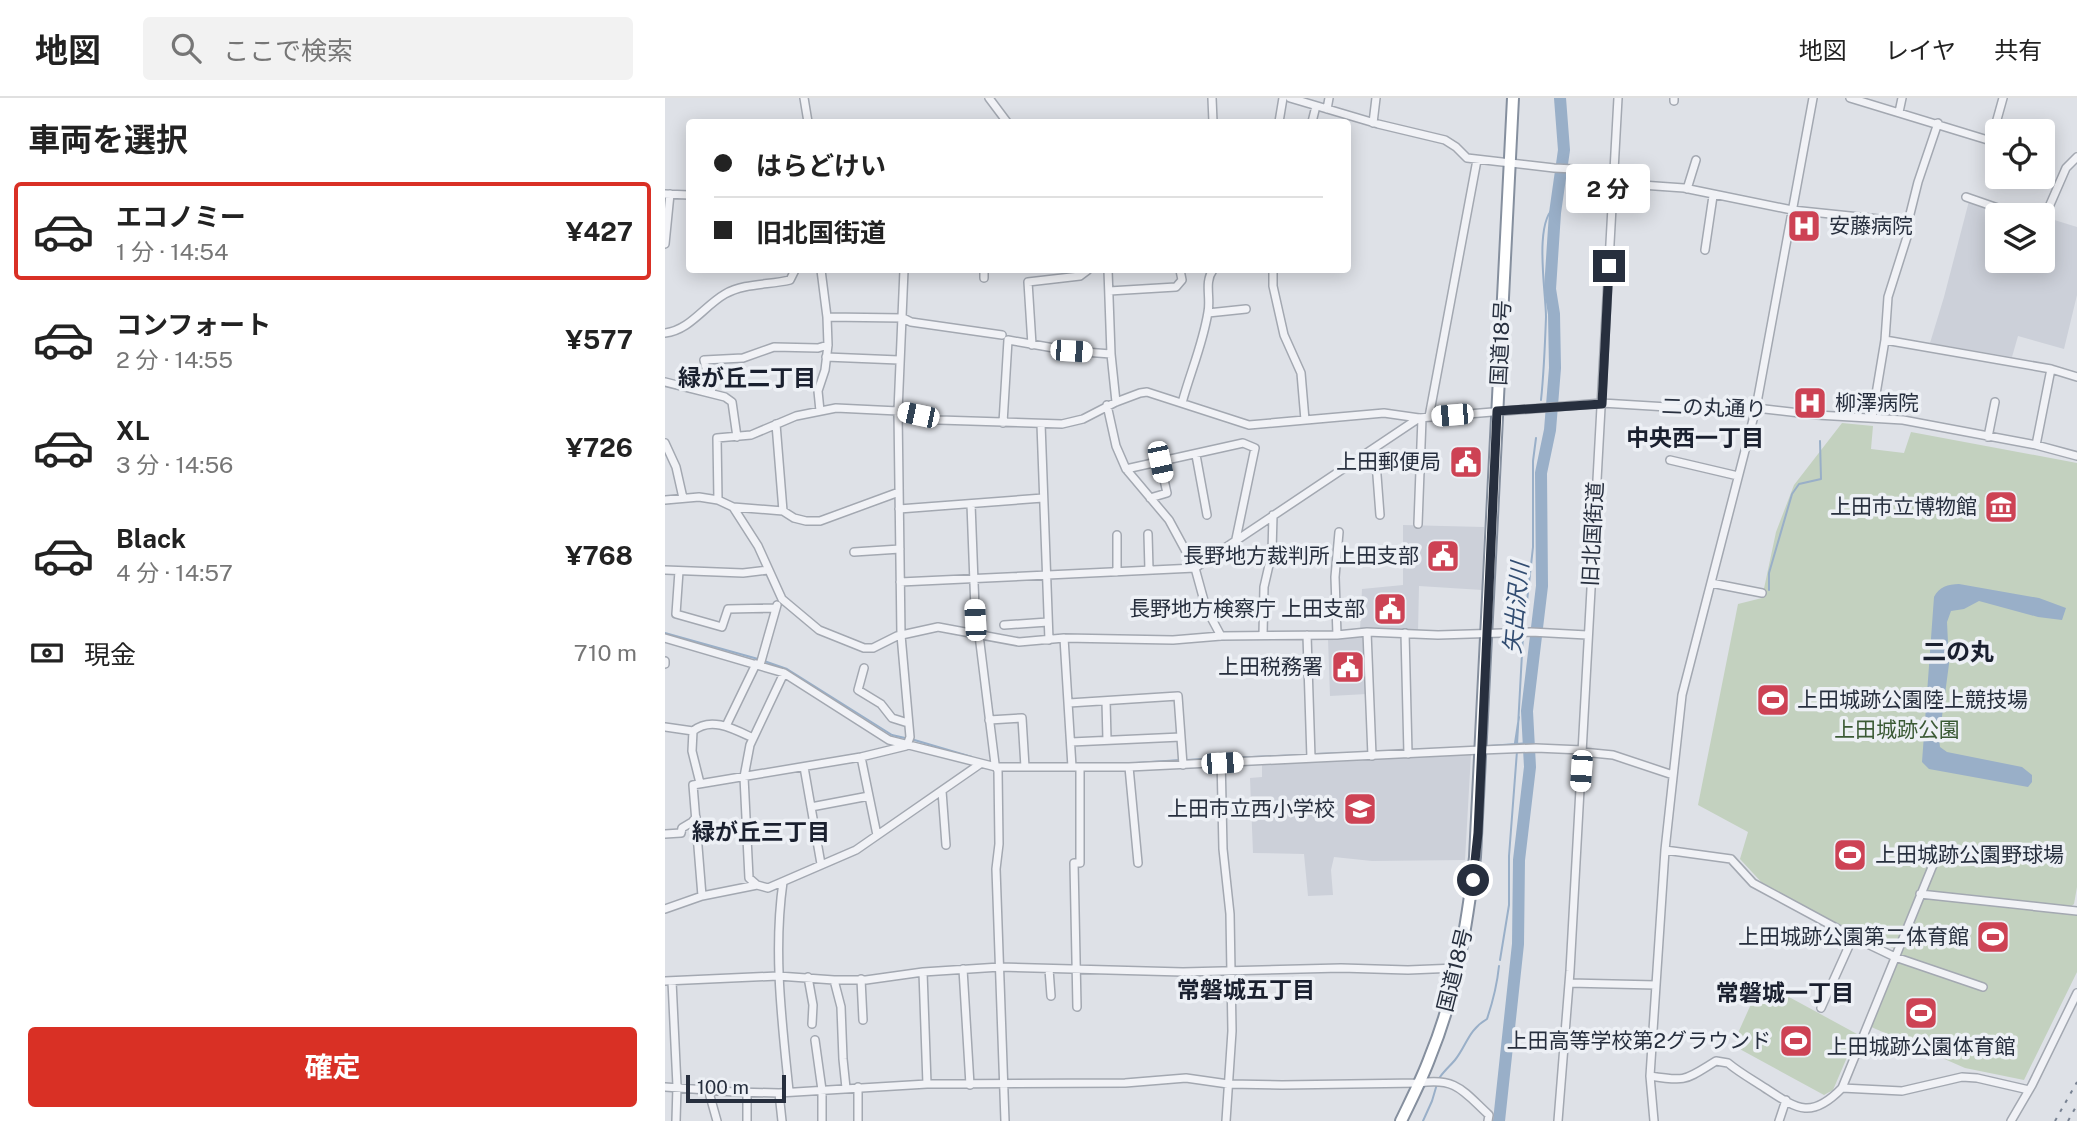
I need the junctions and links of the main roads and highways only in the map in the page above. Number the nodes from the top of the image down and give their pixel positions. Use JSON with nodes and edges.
{"nodes":[{"id":1,"x":1513,"y":98,"type":"edge"},
{"id":2,"x":1401,"y":1121,"type":"edge"}],
"edges":[{"from":1,"to":2,"type":"highway","name":"国道18号"}]}
